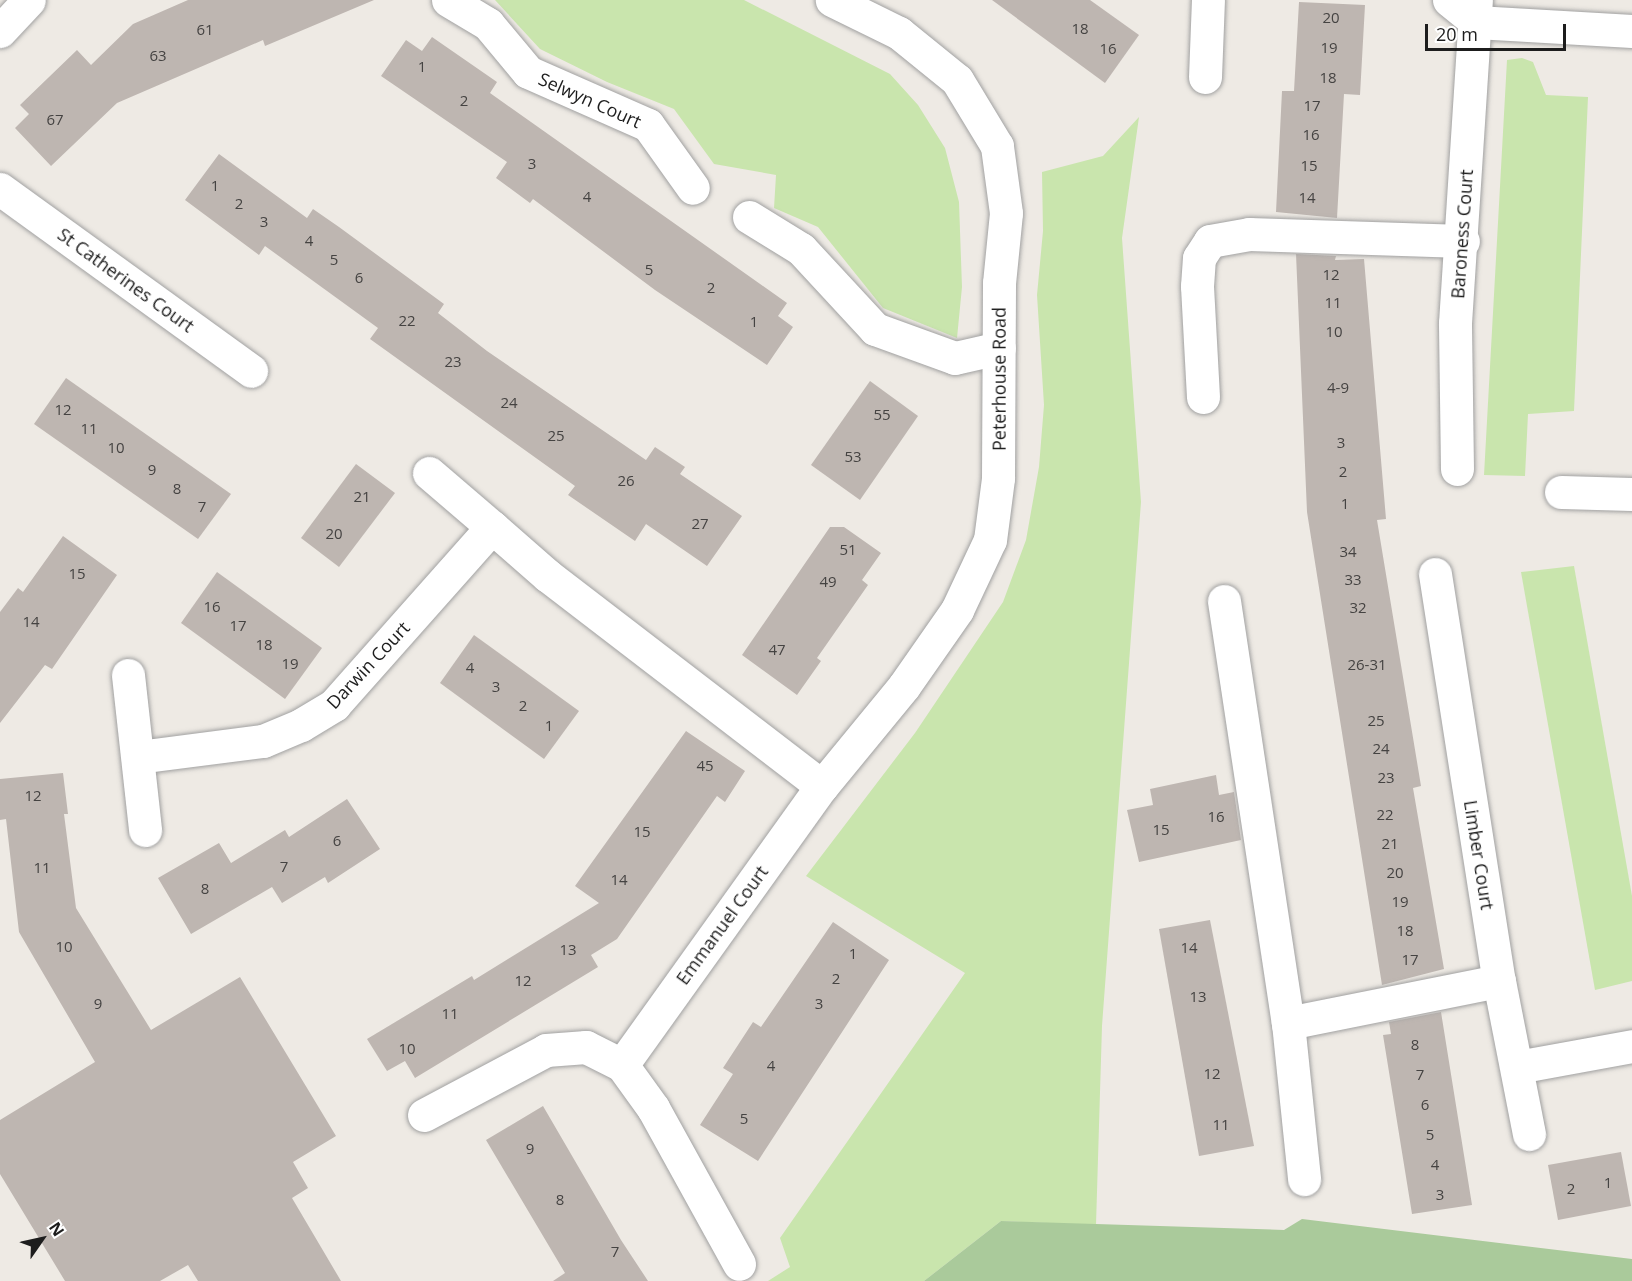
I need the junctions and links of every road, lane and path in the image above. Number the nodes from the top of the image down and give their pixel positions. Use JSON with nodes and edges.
{"nodes":[{"id":1,"x":29,"y":0,"type":"edge"},
{"id":2,"x":448,"y":0,"type":"edge"},
{"id":3,"x":832,"y":0,"type":"edge"},
{"id":4,"x":1208,"y":0,"type":"edge"},
{"id":5,"x":1449,"y":0,"type":"edge"},
{"id":6,"x":1476,"y":11,"type":"edge"},
{"id":7,"x":0,"y":31,"type":"edge"},
{"id":8,"x":1632,"y":31,"type":"edge"},
{"id":9,"x":1205,"y":77,"type":"dead end"},
{"id":10,"x":693,"y":188,"type":"dead end"},
{"id":11,"x":0,"y":189,"type":"edge"},
{"id":12,"x":748,"y":218,"type":"dead end"},
{"id":13,"x":1463,"y":241,"type":"junction"},
{"id":14,"x":999,"y":348,"type":"junction"},
{"id":15,"x":251,"y":371,"type":"dead end"},
{"id":16,"x":1203,"y":397,"type":"dead end"},
{"id":17,"x":1457,"y":469,"type":"dead end"},
{"id":18,"x":429,"y":473,"type":"dead end"},
{"id":19,"x":1561,"y":492,"type":"dead end"},
{"id":20,"x":1632,"y":494,"type":"edge"},
{"id":21,"x":492,"y":527,"type":"junction"},
{"id":22,"x":1435,"y":574,"type":"dead end"},
{"id":23,"x":1224,"y":601,"type":"dead end"},
{"id":24,"x":128,"y":675,"type":"dead end"},
{"id":25,"x":138,"y":757,"type":"junction"},
{"id":26,"x":822,"y":786,"type":"junction"},
{"id":27,"x":144,"y":830,"type":"dead end"},
{"id":28,"x":1499,"y":981,"type":"junction"},
{"id":29,"x":1288,"y":1023,"type":"junction"},
{"id":30,"x":1632,"y":1046,"type":"edge"},
{"id":31,"x":622,"y":1065,"type":"junction"},
{"id":32,"x":1517,"y":1067,"type":"junction"},
{"id":33,"x":424,"y":1115,"type":"dead end"},
{"id":34,"x":1529,"y":1134,"type":"dead end"},
{"id":35,"x":1304,"y":1179,"type":"dead end"},
{"id":36,"x":739,"y":1264,"type":"dead end"}],
"edges":[{"from":1,"to":7,"type":"street"},
{"from":2,"to":10,"type":"street","name":"Selwyn Court"},
{"from":3,"to":14,"type":"street","name":"Peterhouse Road"},
{"from":4,"to":9,"type":"street"},
{"from":5,"to":6,"type":"street"},
{"from":6,"to":8,"type":"street"},
{"from":6,"to":13,"type":"street","name":"Baroness Court"},
{"from":11,"to":15,"type":"street","name":"St Catherines Court"},
{"from":12,"to":14,"type":"street"},
{"from":13,"to":16,"type":"street"},
{"from":13,"to":17,"type":"street","name":"Baroness Court"},
{"from":14,"to":26,"type":"street","name":"Peterhouse Road"},
{"from":18,"to":21,"type":"street"},
{"from":19,"to":20,"type":"street"},
{"from":21,"to":25,"type":"street","name":"Darwin Court"},
{"from":21,"to":26,"type":"street"},
{"from":22,"to":28,"type":"street","name":"Limber Court"},
{"from":23,"to":29,"type":"street"},
{"from":24,"to":25,"type":"street"},
{"from":25,"to":27,"type":"street"},
{"from":26,"to":31,"type":"street","name":"Emmanuel Court"},
{"from":28,"to":29,"type":"street"},
{"from":28,"to":32,"type":"street","name":"Limber Court"},
{"from":29,"to":35,"type":"street"},
{"from":30,"to":32,"type":"street"},
{"from":31,"to":33,"type":"street"},
{"from":31,"to":36,"type":"street"},
{"from":32,"to":34,"type":"street","name":"Limber Court"}]}
